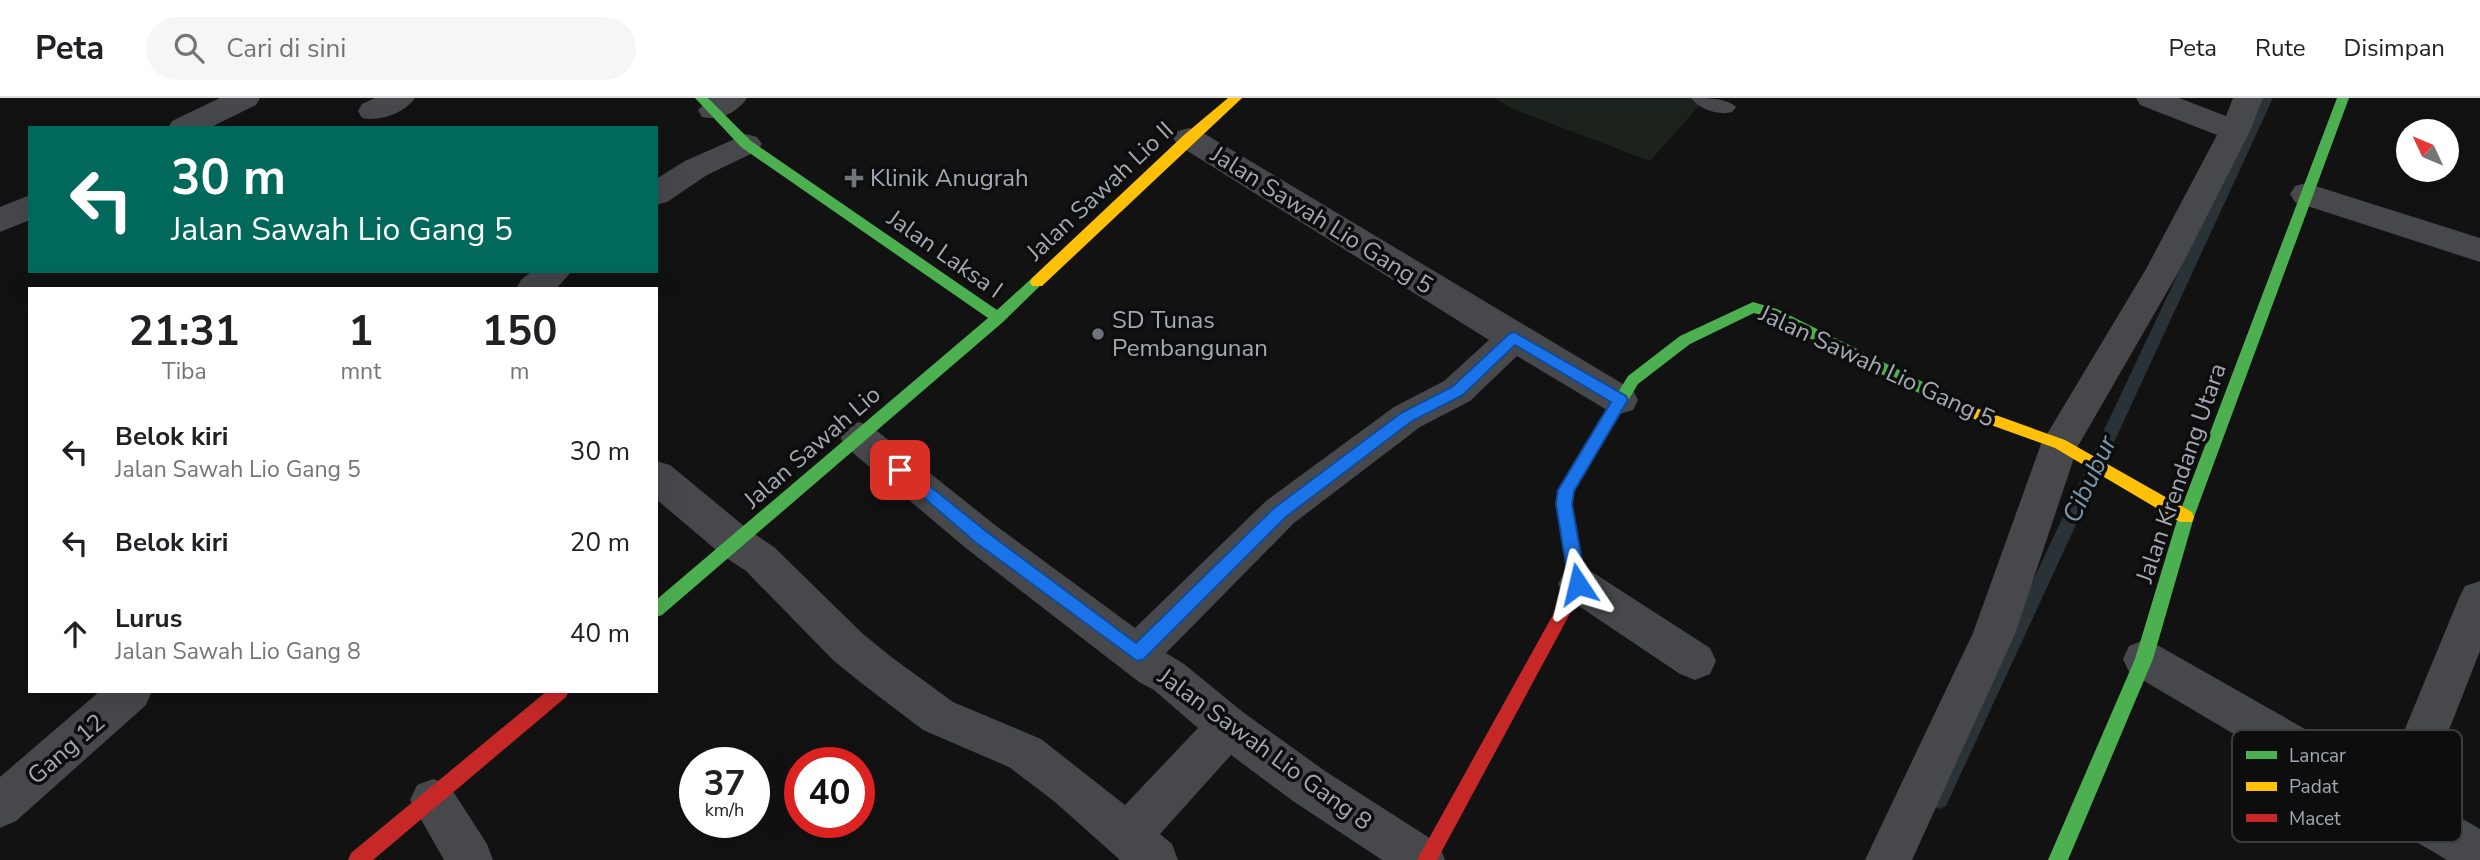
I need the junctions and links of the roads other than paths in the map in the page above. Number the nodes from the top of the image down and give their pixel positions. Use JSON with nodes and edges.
{"nodes":[{"id":1,"x":245,"y":98,"type":"edge"},
{"id":2,"x":1236,"y":98,"type":"edge"},
{"id":3,"x":2151,"y":98,"type":"edge"},
{"id":4,"x":2343,"y":98,"type":"edge"},
{"id":5,"x":715,"y":102,"type":"edge"},
{"id":6,"x":2241,"y":115,"type":"edge"},
{"id":7,"x":187,"y":126,"type":"edge"},
{"id":8,"x":1189,"y":138,"type":"junction"},
{"id":9,"x":746,"y":144,"type":"junction"},
{"id":10,"x":658,"y":193,"type":"edge"},
{"id":11,"x":2306,"y":194,"type":"junction"},
{"id":12,"x":28,"y":207,"type":"edge"},
{"id":13,"x":0,"y":222,"type":"edge"},
{"id":14,"x":2480,"y":250,"type":"edge"},
{"id":15,"x":553,"y":273,"type":"edge"},
{"id":16,"x":535,"y":287,"type":"edge"},
{"id":17,"x":998,"y":318,"type":"junction"},
{"id":18,"x":1514,"y":338,"type":"junction"},
{"id":19,"x":1620,"y":400,"type":"junction"},
{"id":20,"x":859,"y":437,"type":"junction"},
{"id":21,"x":2072,"y":452,"type":"junction"},
{"id":22,"x":658,"y":478,"type":"edge"},
{"id":23,"x":2186,"y":517,"type":"junction"},
{"id":24,"x":736,"y":542,"type":"junction"},
{"id":25,"x":1578,"y":584,"type":"junction"},
{"id":26,"x":2480,"y":598,"type":"edge"},
{"id":27,"x":658,"y":608,"type":"edge"},
{"id":28,"x":1137,"y":654,"type":"junction"},
{"id":29,"x":2144,"y":659,"type":"junction"},
{"id":30,"x":1695,"y":661,"type":"dead end"},
{"id":31,"x":129,"y":693,"type":"edge"},
{"id":32,"x":558,"y":693,"type":"edge"},
{"id":33,"x":1228,"y":727,"type":"junction"},
{"id":34,"x":2267,"y":730,"type":"edge"},
{"id":35,"x":2427,"y":730,"type":"edge"},
{"id":36,"x":433,"y":800,"type":"junction"},
{"id":37,"x":0,"y":806,"type":"edge"},
{"id":38,"x":2460,"y":842,"type":"edge"},
{"id":39,"x":1142,"y":848,"type":"edge"},
{"id":40,"x":2480,"y":854,"type":"edge"},
{"id":41,"x":358,"y":860,"type":"edge"},
{"id":42,"x":470,"y":860,"type":"edge"},
{"id":43,"x":1424,"y":860,"type":"edge"},
{"id":44,"x":1888,"y":860,"type":"edge"},
{"id":45,"x":2058,"y":860,"type":"edge"}],
"edges":[{"from":1,"to":7,"type":"street"},
{"from":2,"to":8,"type":"street","name":"Jalan Sawah Lio II"},
{"from":3,"to":6,"type":"street"},
{"from":4,"to":11,"type":"street","name":"Jalan Krendang Utara"},
{"from":5,"to":9,"type":"street","name":"Jalan Laksa I"},
{"from":6,"to":21,"type":"street"},
{"from":8,"to":17,"type":"street","name":"Jalan Sawah Lio II"},
{"from":8,"to":18,"type":"street","name":"Jalan Sawah Lio Gang 5"},
{"from":9,"to":10,"type":"street"},
{"from":9,"to":17,"type":"street","name":"Jalan Laksa I"},
{"from":11,"to":14,"type":"street"},
{"from":11,"to":23,"type":"street","name":"Jalan Krendang Utara"},
{"from":12,"to":13,"type":"street"},
{"from":15,"to":16,"type":"street"},
{"from":17,"to":20,"type":"street","name":"Jalan Sawah Lio"},
{"from":18,"to":19,"type":"street","name":"Jalan Sawah Lio Gang 5"},
{"from":18,"to":28,"type":"street","name":"Jalan Sawah Lio Gang 8"},
{"from":19,"to":21,"type":"street","name":"Jalan Sawah Lio Gang 5"},
{"from":19,"to":25,"type":"street"},
{"from":20,"to":24,"type":"street","name":"Jalan Sawah Lio"},
{"from":20,"to":28,"type":"street"},
{"from":21,"to":23,"type":"street","name":"Jalan Sawah Lio Gang 5"},
{"from":21,"to":44,"type":"street"},
{"from":22,"to":24,"type":"street"},
{"from":23,"to":29,"type":"street","name":"Jalan Krendang Utara"},
{"from":24,"to":27,"type":"street","name":"Jalan Sawah Lio"},
{"from":24,"to":39,"type":"street"},
{"from":25,"to":30,"type":"street"},
{"from":25,"to":43,"type":"street","name":"Jalan Sawah Lio Gang 8"},
{"from":26,"to":35,"type":"street"},
{"from":28,"to":33,"type":"street","name":"Jalan Sawah Lio Gang 8"},
{"from":29,"to":34,"type":"street"},
{"from":29,"to":45,"type":"street","name":"Jalan Krendang Utara"},
{"from":31,"to":37,"type":"street","name":"Gang 12"},
{"from":32,"to":36,"type":"street"},
{"from":33,"to":39,"type":"street"},
{"from":33,"to":43,"type":"street","name":"Jalan Sawah Lio Gang 8"},
{"from":36,"to":41,"type":"street"},
{"from":36,"to":42,"type":"street"},
{"from":38,"to":40,"type":"street"}]}
